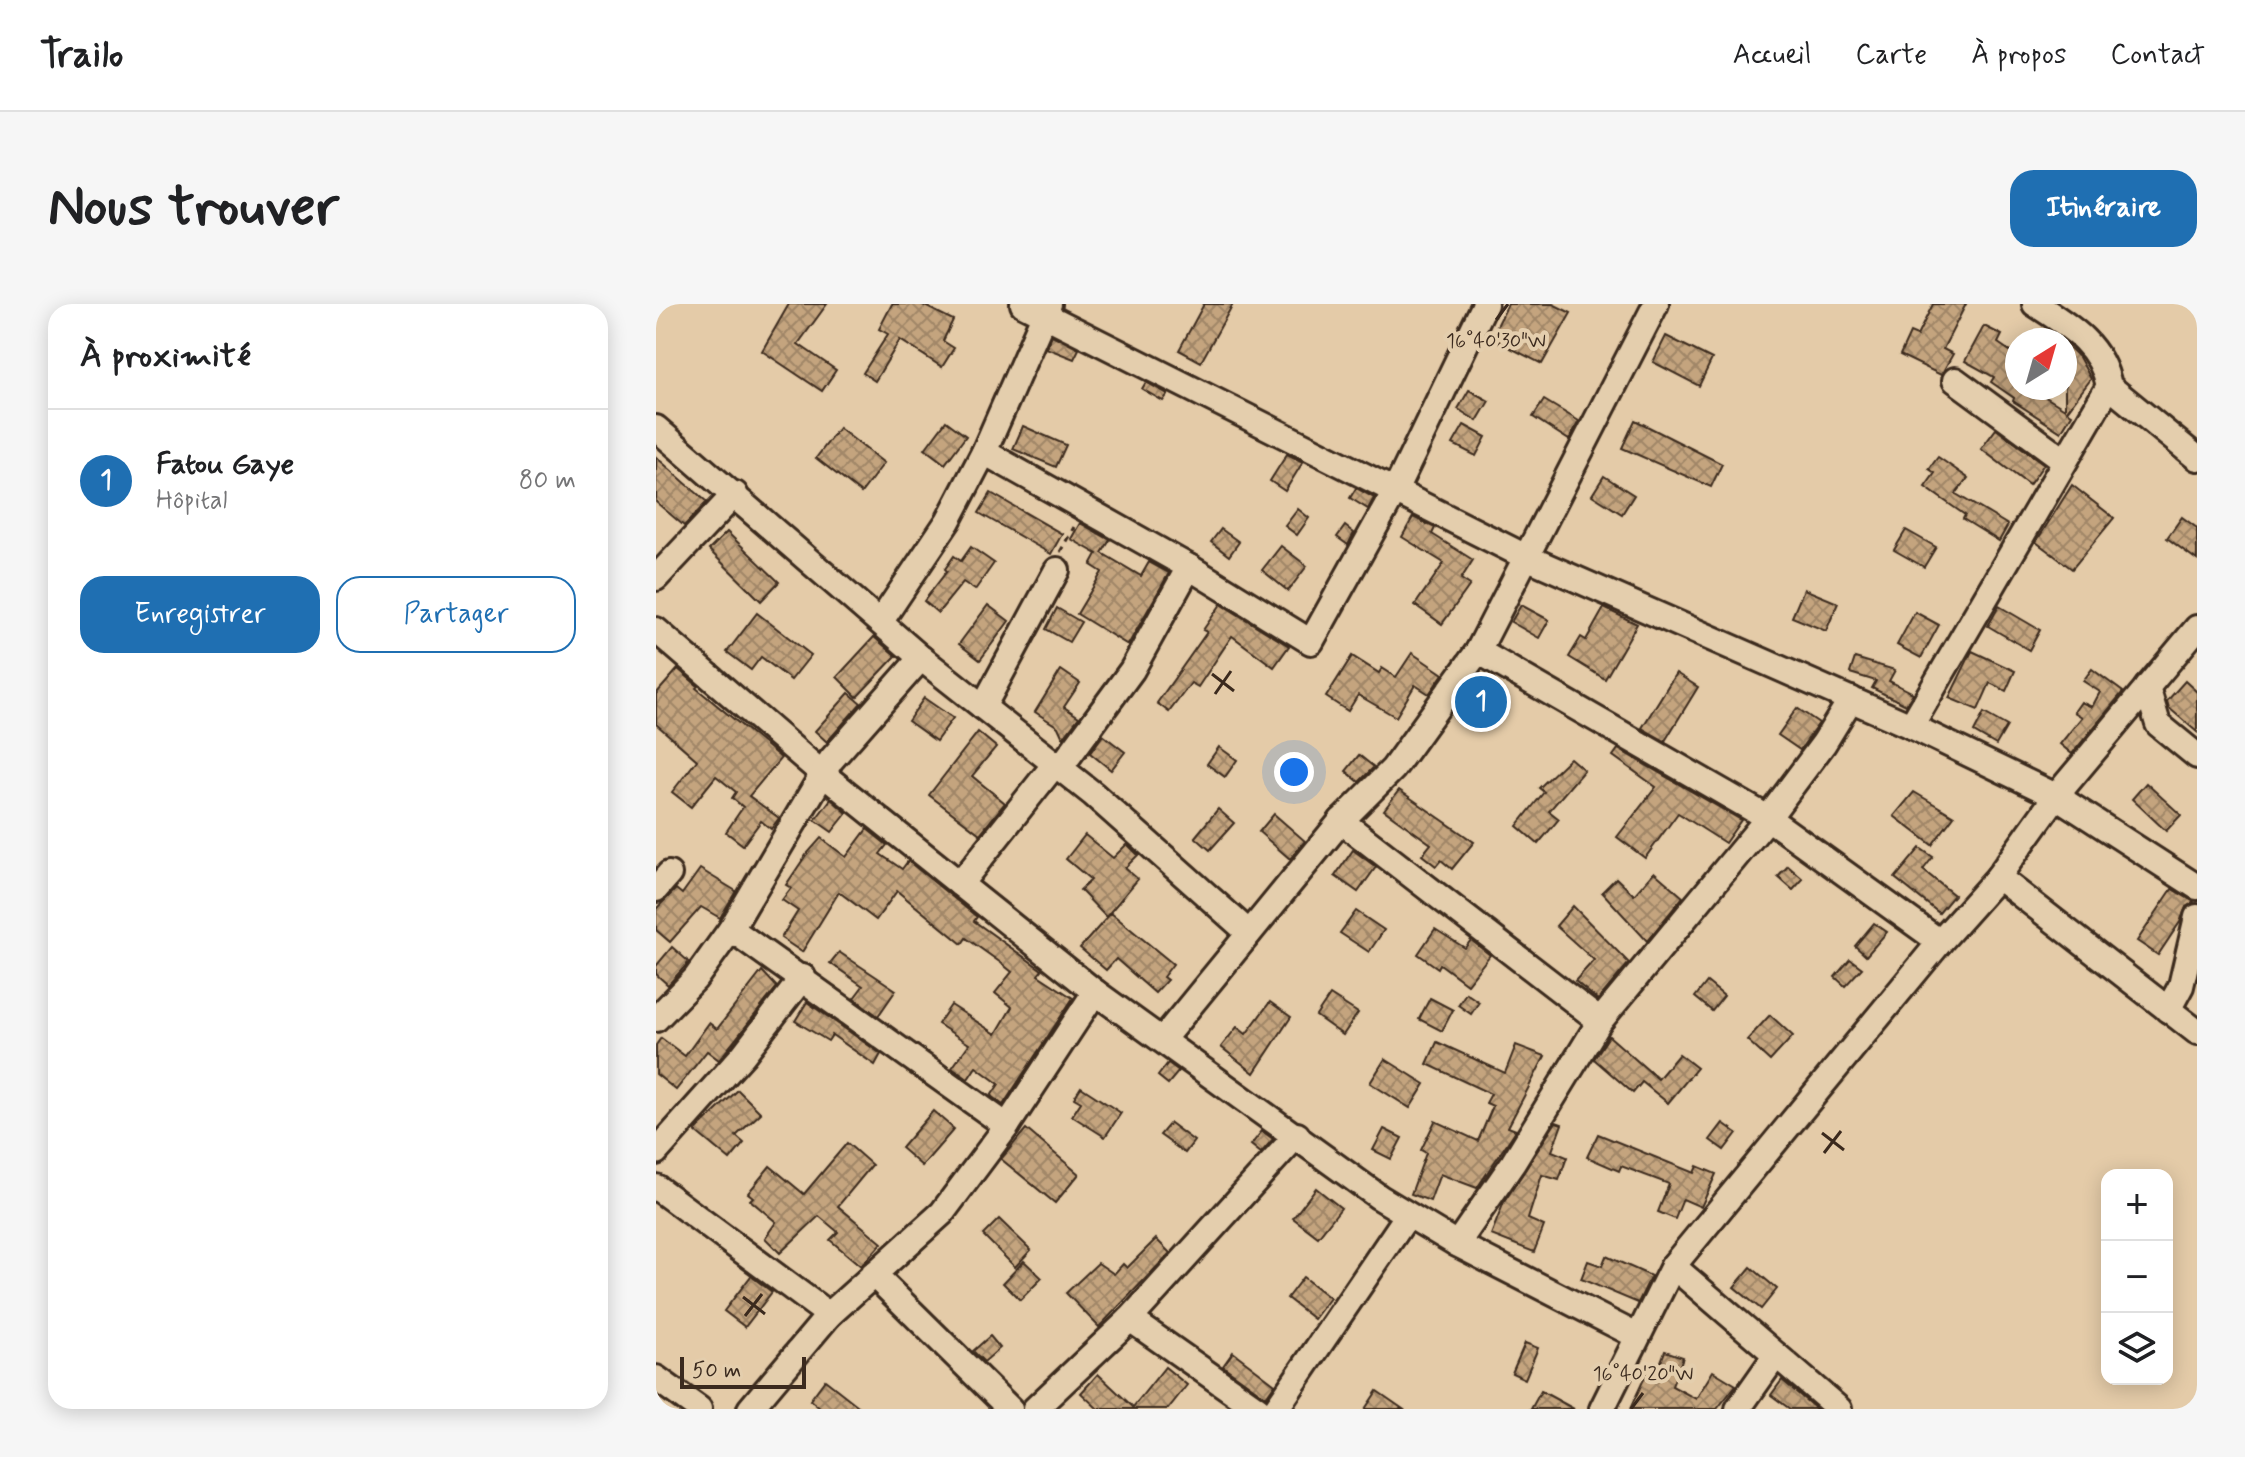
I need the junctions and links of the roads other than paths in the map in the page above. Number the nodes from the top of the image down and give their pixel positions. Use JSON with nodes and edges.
{"nodes":[{"id":1,"x":1023,"y":304,"type":"edge"},
{"id":2,"x":1485,"y":304,"type":"edge"},
{"id":3,"x":1656,"y":304,"type":"edge"},
{"id":4,"x":2035,"y":304,"type":"edge"},
{"id":5,"x":1048,"y":308,"type":"edge"},
{"id":6,"x":1955,"y":380,"type":"dead end"},
{"id":7,"x":2109,"y":386,"type":"junction"},
{"id":8,"x":656,"y":428,"type":"edge"},
{"id":9,"x":984,"y":452,"type":"junction"},
{"id":10,"x":2197,"y":458,"type":"edge"},
{"id":11,"x":2064,"y":460,"type":"junction"},
{"id":12,"x":1394,"y":493,"type":"junction"},
{"id":13,"x":735,"y":494,"type":"junction"},
{"id":14,"x":1526,"y":557,"type":"junction"},
{"id":15,"x":1189,"y":567,"type":"junction"},
{"id":16,"x":1057,"y":570,"type":"road end"},
{"id":17,"x":656,"y":578,"type":"edge"},
{"id":18,"x":881,"y":621,"type":"junction"},
{"id":19,"x":2197,"y":628,"type":"edge"},
{"id":20,"x":656,"y":630,"type":"edge"},
{"id":21,"x":1478,"y":651,"type":"junction"},
{"id":22,"x":921,"y":658,"type":"junction"},
{"id":23,"x":2147,"y":687,"type":"junction"},
{"id":24,"x":1851,"y":699,"type":"junction"},
{"id":25,"x":983,"y":707,"type":"junction"},
{"id":26,"x":1911,"y":726,"type":"junction"},
{"id":27,"x":2197,"y":756,"type":"edge"},
{"id":28,"x":1058,"y":766,"type":"junction"},
{"id":29,"x":824,"y":775,"type":"junction"},
{"id":30,"x":2056,"y":796,"type":"junction"},
{"id":31,"x":1768,"y":818,"type":"junction"},
{"id":32,"x":1341,"y":821,"type":"junction"},
{"id":33,"x":1998,"y":877,"type":"junction"},
{"id":34,"x":960,"y":884,"type":"junction"},
{"id":35,"x":2197,"y":887,"type":"edge"},
{"id":36,"x":2197,"y":917,"type":"edge"},
{"id":37,"x":731,"y":929,"type":"junction"},
{"id":38,"x":1249,"y":933,"type":"junction"},
{"id":39,"x":1940,"y":942,"type":"junction"},
{"id":40,"x":803,"y":977,"type":"junction"},
{"id":41,"x":1095,"y":992,"type":"junction"},
{"id":42,"x":2168,"y":1010,"type":"junction"},
{"id":43,"x":656,"y":1019,"type":"edge"},
{"id":44,"x":1600,"y":1021,"type":"junction"},
{"id":45,"x":2197,"y":1032,"type":"edge"},
{"id":46,"x":1162,"y":1040,"type":"junction"},
{"id":47,"x":1007,"y":1126,"type":"junction"},
{"id":48,"x":1297,"y":1135,"type":"junction"},
{"id":49,"x":656,"y":1152,"type":"edge"},
{"id":50,"x":656,"y":1187,"type":"edge"},
{"id":51,"x":1407,"y":1216,"type":"junction"},
{"id":52,"x":1457,"y":1244,"type":"junction"},
{"id":53,"x":1673,"y":1266,"type":"junction"},
{"id":54,"x":873,"y":1274,"type":"junction"},
{"id":55,"x":829,"y":1315,"type":"junction"},
{"id":56,"x":1130,"y":1319,"type":"junction"},
{"id":57,"x":1637,"y":1336,"type":"junction"},
{"id":58,"x":1776,"y":1355,"type":"junction"},
{"id":59,"x":656,"y":1378,"type":"edge"},
{"id":60,"x":699,"y":1409,"type":"edge"},
{"id":61,"x":750,"y":1409,"type":"edge"},
{"id":62,"x":1010,"y":1409,"type":"edge"},
{"id":63,"x":1035,"y":1409,"type":"edge"},
{"id":64,"x":1258,"y":1409,"type":"edge"},
{"id":65,"x":1276,"y":1409,"type":"edge"},
{"id":66,"x":1602,"y":1409,"type":"edge"},
{"id":67,"x":1738,"y":1409,"type":"edge"},
{"id":68,"x":1839,"y":1409,"type":"edge"}],
"edges":[{"from":1,"to":5,"type":"street"},
{"from":2,"to":12,"type":"street"},
{"from":3,"to":14,"type":"street"},
{"from":4,"to":7,"type":"street"},
{"from":5,"to":9,"type":"street"},
{"from":5,"to":12,"type":"street"},
{"from":6,"to":11,"type":"street"},
{"from":7,"to":10,"type":"street"},
{"from":7,"to":11,"type":"street"},
{"from":8,"to":13,"type":"street"},
{"from":9,"to":15,"type":"street"},
{"from":9,"to":18,"type":"street"},
{"from":11,"to":26,"type":"street"},
{"from":12,"to":14,"type":"street"},
{"from":12,"to":15,"type":"street"},
{"from":13,"to":17,"type":"street"},
{"from":13,"to":18,"type":"street"},
{"from":14,"to":21,"type":"street"},
{"from":14,"to":24,"type":"street"},
{"from":15,"to":28,"type":"street"},
{"from":16,"to":25,"type":"street"},
{"from":18,"to":22,"type":"street"},
{"from":19,"to":23,"type":"street"},
{"from":20,"to":29,"type":"street"},
{"from":21,"to":31,"type":"street"},
{"from":21,"to":32,"type":"street"},
{"from":22,"to":25,"type":"street"},
{"from":22,"to":29,"type":"street"},
{"from":23,"to":27,"type":"street"},
{"from":23,"to":30,"type":"street"},
{"from":24,"to":26,"type":"street"},
{"from":24,"to":31,"type":"street"},
{"from":25,"to":28,"type":"street"},
{"from":26,"to":30,"type":"street"},
{"from":28,"to":34,"type":"street"},
{"from":28,"to":38,"type":"street"},
{"from":29,"to":34,"type":"street"},
{"from":29,"to":37,"type":"street"},
{"from":30,"to":33,"type":"street"},
{"from":30,"to":35,"type":"street"},
{"from":31,"to":39,"type":"street"},
{"from":31,"to":44,"type":"street"},
{"from":32,"to":38,"type":"street"},
{"from":32,"to":44,"type":"street"},
{"from":33,"to":39,"type":"street"},
{"from":33,"to":42,"type":"street"},
{"from":34,"to":41,"type":"street"},
{"from":36,"to":42,"type":"street"},
{"from":37,"to":40,"type":"street"},
{"from":37,"to":43,"type":"street"},
{"from":38,"to":46,"type":"street"},
{"from":39,"to":53,"type":"street"},
{"from":40,"to":47,"type":"street"},
{"from":40,"to":49,"type":"street"},
{"from":41,"to":46,"type":"street"},
{"from":41,"to":47,"type":"street"},
{"from":42,"to":45,"type":"street"},
{"from":44,"to":52,"type":"street"},
{"from":46,"to":48,"type":"street"},
{"from":47,"to":54,"type":"street"},
{"from":48,"to":51,"type":"street"},
{"from":48,"to":56,"type":"street"},
{"from":50,"to":55,"type":"street"},
{"from":51,"to":52,"type":"street"},
{"from":51,"to":65,"type":"street"},
{"from":52,"to":57,"type":"street"},
{"from":53,"to":57,"type":"street"},
{"from":53,"to":58,"type":"street"},
{"from":54,"to":55,"type":"street"},
{"from":54,"to":62,"type":"street"},
{"from":55,"to":61,"type":"street"},
{"from":56,"to":63,"type":"street"},
{"from":56,"to":64,"type":"street"},
{"from":57,"to":66,"type":"street"},
{"from":58,"to":67,"type":"street"},
{"from":58,"to":68,"type":"street"},
{"from":59,"to":60,"type":"street"}]}
